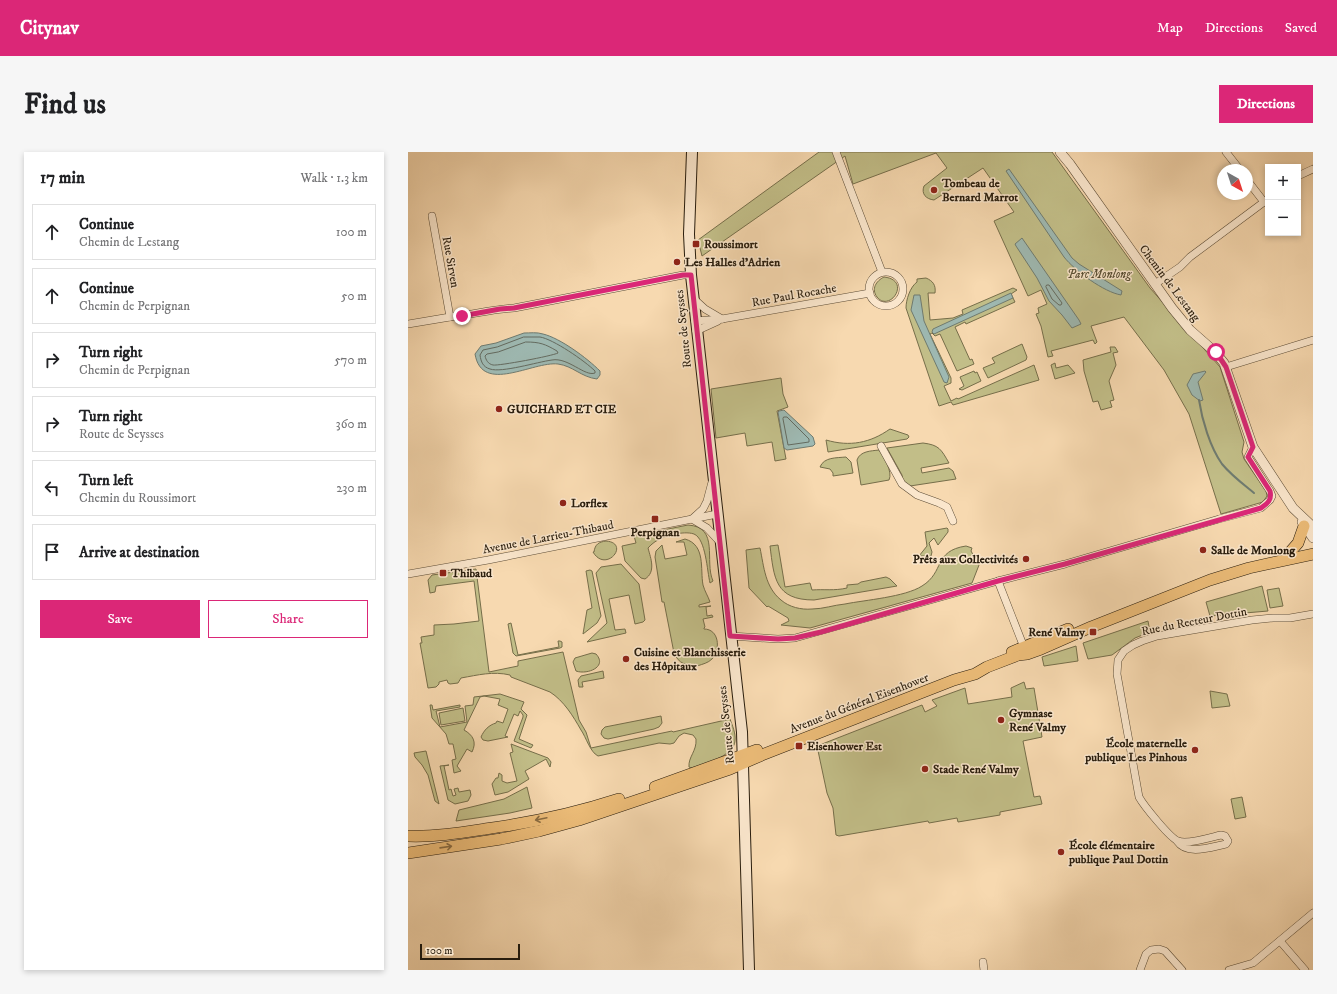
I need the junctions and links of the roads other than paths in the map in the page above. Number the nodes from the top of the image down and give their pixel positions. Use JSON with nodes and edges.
{"nodes":[{"id":1,"x":692,"y":152,"type":"edge"},
{"id":2,"x":836,"y":152,"type":"edge"},
{"id":3,"x":1060,"y":152,"type":"edge"},
{"id":4,"x":1226,"y":152,"type":"edge"},
{"id":5,"x":1235,"y":164,"type":"edge"},
{"id":6,"x":1313,"y":169,"type":"edge"},
{"id":7,"x":1301,"y":175,"type":"edge"},
{"id":8,"x":1253,"y":186,"type":"edge"},
{"id":9,"x":1265,"y":199,"type":"edge"},
{"id":10,"x":1265,"y":201,"type":"edge"},
{"id":11,"x":432,"y":216,"type":"dead end"},
{"id":12,"x":882,"y":272,"type":"junction"},
{"id":13,"x":691,"y":275,"type":"junction"},
{"id":14,"x":1155,"y":284,"type":"junction"},
{"id":15,"x":870,"y":293,"type":"junction"},
{"id":16,"x":693,"y":298,"type":"junction"},
{"id":17,"x":450,"y":317,"type":"junction"},
{"id":18,"x":722,"y":319,"type":"junction"},
{"id":19,"x":408,"y":324,"type":"edge"},
{"id":20,"x":696,"y":326,"type":"junction"},
{"id":21,"x":1313,"y":340,"type":"edge"},
{"id":22,"x":1226,"y":367,"type":"junction"},
{"id":23,"x":881,"y":446,"type":"dead end"},
{"id":24,"x":1253,"y":447,"type":"junction"},
{"id":25,"x":713,"y":478,"type":"junction"},
{"id":26,"x":717,"y":514,"type":"junction"},
{"id":27,"x":692,"y":519,"type":"junction"},
{"id":28,"x":954,"y":521,"type":"dead end"},
{"id":29,"x":1310,"y":524,"type":"edge"},
{"id":30,"x":1313,"y":538,"type":"edge"},
{"id":31,"x":720,"y":542,"type":"junction"},
{"id":32,"x":1313,"y":547,"type":"edge"},
{"id":33,"x":1291,"y":551,"type":"junction"},
{"id":34,"x":1313,"y":554,"type":"edge"},
{"id":35,"x":408,"y":574,"type":"edge"},
{"id":36,"x":998,"y":581,"type":"junction"},
{"id":37,"x":1313,"y":614,"type":"edge"},
{"id":38,"x":730,"y":636,"type":"junction"},
{"id":39,"x":1025,"y":651,"type":"junction"},
{"id":40,"x":743,"y":759,"type":"junction"},
{"id":41,"x":408,"y":836,"type":"edge"},
{"id":42,"x":1178,"y":841,"type":"junction"},
{"id":43,"x":408,"y":853,"type":"edge"},
{"id":44,"x":1313,"y":913,"type":"edge"},
{"id":45,"x":1280,"y":941,"type":"junction"},
{"id":46,"x":749,"y":970,"type":"edge"},
{"id":47,"x":1140,"y":970,"type":"edge"},
{"id":48,"x":1182,"y":970,"type":"edge"},
{"id":49,"x":1229,"y":970,"type":"edge"},
{"id":50,"x":1305,"y":970,"type":"edge"}],
"edges":[{"from":1,"to":13,"type":"main road","name":"Route de Seysses"},
{"from":2,"to":12,"type":"street"},
{"from":3,"to":14,"type":"street","name":"Chemin de Lestang"},
{"from":4,"to":5,"type":"street"},
{"from":6,"to":7,"type":"street"},
{"from":8,"to":9,"type":"street"},
{"from":10,"to":14,"type":"street"},
{"from":11,"to":17,"type":"street","name":"Rue Sirven"},
{"from":12,"to":15,"type":"street"},
{"from":12,"to":15,"type":"street"},
{"from":13,"to":16,"type":"main road","name":"Route de Seysses"},
{"from":13,"to":17,"type":"street"},
{"from":14,"to":22,"type":"street","name":"Chemin de Lestang"},
{"from":15,"to":18,"type":"street","name":"Rue Paul Rocache"},
{"from":16,"to":18,"type":"street"},
{"from":16,"to":20,"type":"main road","name":"Route de Seysses"},
{"from":17,"to":19,"type":"street"},
{"from":18,"to":20,"type":"street","name":"Rue Paul Rocache"},
{"from":20,"to":25,"type":"main road","name":"Route de Seysses"},
{"from":21,"to":22,"type":"street"},
{"from":22,"to":24,"type":"street","name":"Chemin de Lestang"},
{"from":23,"to":28,"type":"street"},
{"from":24,"to":29,"type":"street","name":"Chemin de Lestang"},
{"from":24,"to":36,"type":"street"},
{"from":25,"to":26,"type":"main road","name":"Route de Seysses"},
{"from":25,"to":27,"type":"street","name":"Route de Seysses"},
{"from":26,"to":27,"type":"street","name":"Avenue de Larrieu-Thibaud"},
{"from":26,"to":31,"type":"main road","name":"Route de Seysses"},
{"from":27,"to":31,"type":"street"},
{"from":27,"to":35,"type":"street","name":"Avenue de Larrieu-Thibaud"},
{"from":29,"to":30,"type":"street","name":"Chemin de Lestang"},
{"from":29,"to":33,"type":"main road"},
{"from":31,"to":38,"type":"main road","name":"Route de Seysses"},
{"from":32,"to":33,"type":"main road","name":"Avenue du Général Eisenhower"},
{"from":33,"to":39,"type":"main road","name":"Avenue du Général Eisenhower"},
{"from":34,"to":39,"type":"main road","name":"Avenue du Général Eisenhower"},
{"from":36,"to":38,"type":"street"},
{"from":36,"to":39,"type":"street"},
{"from":37,"to":42,"type":"street","name":"Rue du Recteur Dottin"},
{"from":38,"to":40,"type":"main road","name":"Route de Seysses"},
{"from":39,"to":40,"type":"main road","name":"Avenue du Général Eisenhower"},
{"from":40,"to":41,"type":"main road","name":"Avenue du Général Eisenhower","one_way":true},
{"from":43,"to":40,"type":"main road","name":"Avenue du Général Eisenhower","one_way":true},
{"from":40,"to":46,"type":"main road","name":"Route de Seysses"},
{"from":42,"to":42,"type":"street","name":"Rue du Recteur Dottin"},
{"from":44,"to":45,"type":"street"},
{"from":45,"to":49,"type":"street"},
{"from":45,"to":50,"type":"street"},
{"from":47,"to":48,"type":"street"}]}
